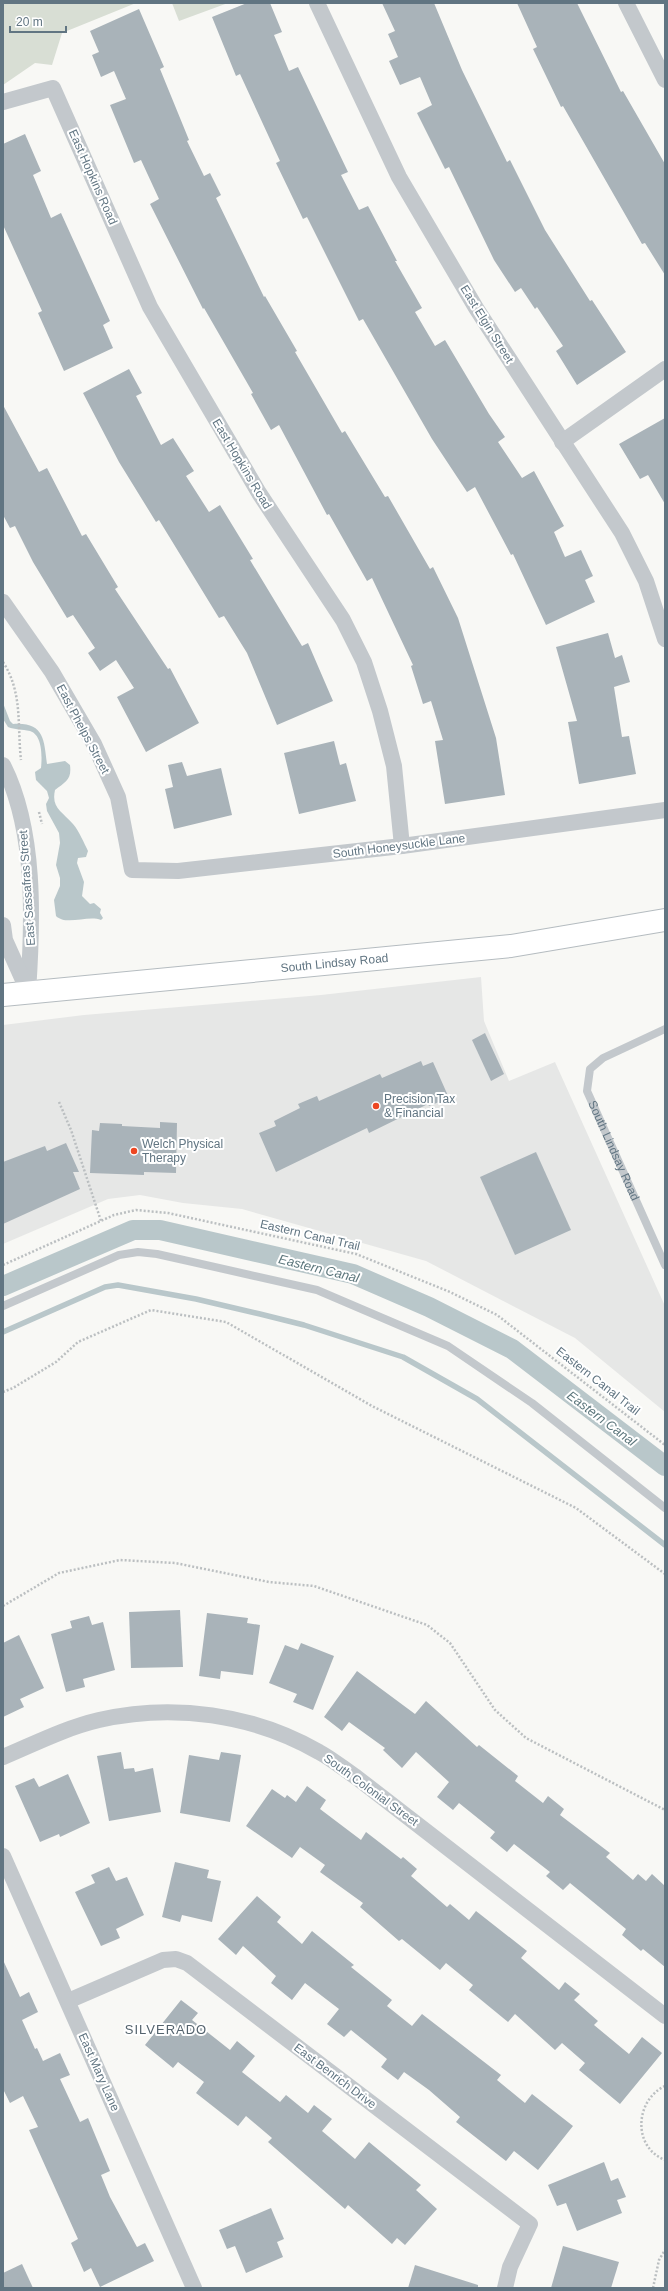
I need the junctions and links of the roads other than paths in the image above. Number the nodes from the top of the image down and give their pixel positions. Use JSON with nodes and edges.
{"nodes":[{"id":1,"x":317,"y":3,"type":"edge"},
{"id":2,"x":626,"y":3,"type":"edge"},
{"id":3,"x":665,"y":80,"type":"edge"},
{"id":4,"x":3,"y":102,"type":"edge"},
{"id":5,"x":665,"y":369,"type":"edge"},
{"id":6,"x":562,"y":442,"type":"junction"},
{"id":7,"x":4,"y":604,"type":"edge"},
{"id":8,"x":665,"y":639,"type":"edge"},
{"id":9,"x":3,"y":765,"type":"edge"},
{"id":10,"x":665,"y":810,"type":"edge"},
{"id":11,"x":402,"y":846,"type":"junction"},
{"id":12,"x":132,"y":870,"type":"joint"},
{"id":13,"x":665,"y":920,"type":"edge"},
{"id":14,"x":3,"y":926,"type":"edge"},
{"id":15,"x":28,"y":992,"type":"junction"},
{"id":16,"x":3,"y":996,"type":"edge"},
{"id":17,"x":665,"y":1029,"type":"edge"},
{"id":18,"x":665,"y":1265,"type":"edge"},
{"id":19,"x":3,"y":1306,"type":"edge"},
{"id":20,"x":665,"y":1508,"type":"edge"},
{"id":21,"x":3,"y":1757,"type":"edge"},
{"id":22,"x":3,"y":1856,"type":"edge"},
{"id":23,"x":68,"y":2001,"type":"junction"},
{"id":24,"x":665,"y":2016,"type":"edge"},
{"id":25,"x":194,"y":2288,"type":"edge"},
{"id":26,"x":505,"y":2288,"type":"edge"}],
"edges":[{"from":1,"to":6,"type":"street","name":"East Elgin Street"},
{"from":2,"to":3,"type":"street"},
{"from":4,"to":11,"type":"street","name":"East Hopkins Road"},
{"from":5,"to":6,"type":"street"},
{"from":6,"to":8,"type":"street","name":"East Elgin Street"},
{"from":7,"to":12,"type":"street","name":"East Phelps Street"},
{"from":9,"to":15,"type":"street","name":"East Sassafras Street"},
{"from":10,"to":11,"type":"street","name":"South Honeysuckle Lane"},
{"from":11,"to":12,"type":"street","name":"South Honeysuckle Lane"},
{"from":13,"to":15,"type":"main road","name":"South Lindsay Road"},
{"from":14,"to":15,"type":"street","name":"East Sassafras Street"},
{"from":15,"to":16,"type":"main road","name":"South Lindsay Road"},
{"from":17,"to":18,"type":"lane","name":"South Lindsay Road"},
{"from":19,"to":20,"type":"lane"},
{"from":21,"to":24,"type":"street","name":"South Colonial Street"},
{"from":22,"to":23,"type":"street","name":"East Mary Lane"},
{"from":23,"to":25,"type":"street","name":"East Mary Lane"},
{"from":23,"to":26,"type":"street","name":"East Benrich Drive"}]}
